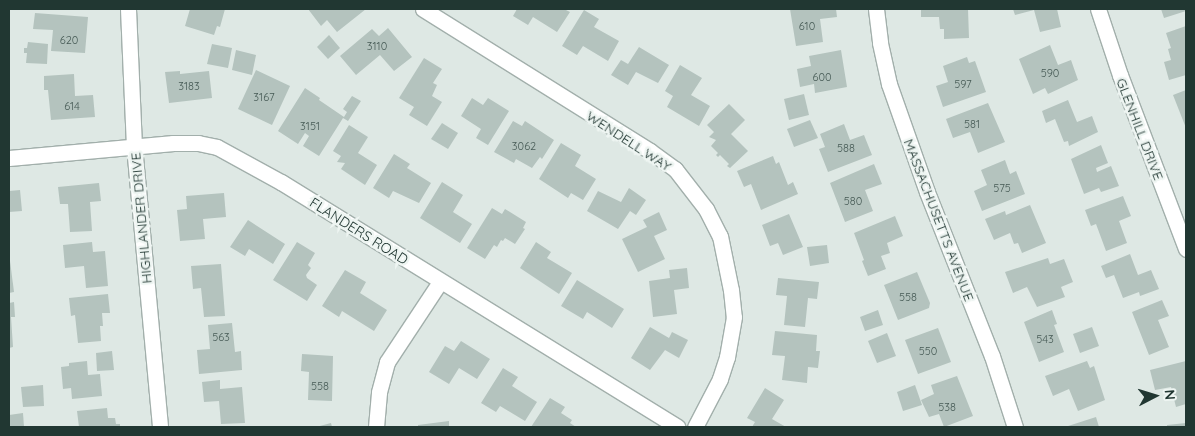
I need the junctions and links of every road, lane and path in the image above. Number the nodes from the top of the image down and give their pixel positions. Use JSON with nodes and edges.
{"nodes":[{"id":1,"x":128,"y":9,"type":"edge"},
{"id":2,"x":423,"y":9,"type":"edge"},
{"id":3,"x":876,"y":9,"type":"edge"},
{"id":4,"x":1098,"y":9,"type":"edge"},
{"id":5,"x":134,"y":146,"type":"junction"},
{"id":6,"x":9,"y":158,"type":"edge"},
{"id":7,"x":1186,"y":249,"type":"edge"},
{"id":8,"x":440,"y":282,"type":"junction"},
{"id":9,"x":160,"y":427,"type":"edge"},
{"id":10,"x":376,"y":427,"type":"edge"},
{"id":11,"x":677,"y":427,"type":"edge"},
{"id":12,"x":695,"y":427,"type":"edge"},
{"id":13,"x":1015,"y":427,"type":"edge"}],
"edges":[{"from":1,"to":5,"type":"street","name":"HIGHLANDER DRIVE"},
{"from":2,"to":12,"type":"street","name":"WENDELL WAY"},
{"from":3,"to":13,"type":"street","name":"MASSACHUSETTS AVENUE"},
{"from":4,"to":7,"type":"street","name":"GLENHILL DRIVE"},
{"from":5,"to":6,"type":"street","name":"FLANDERS ROAD"},
{"from":5,"to":8,"type":"street","name":"FLANDERS ROAD"},
{"from":5,"to":9,"type":"street","name":"HIGHLANDER DRIVE"},
{"from":8,"to":10,"type":"street"},
{"from":8,"to":11,"type":"street","name":"FLANDERS ROAD"}]}
